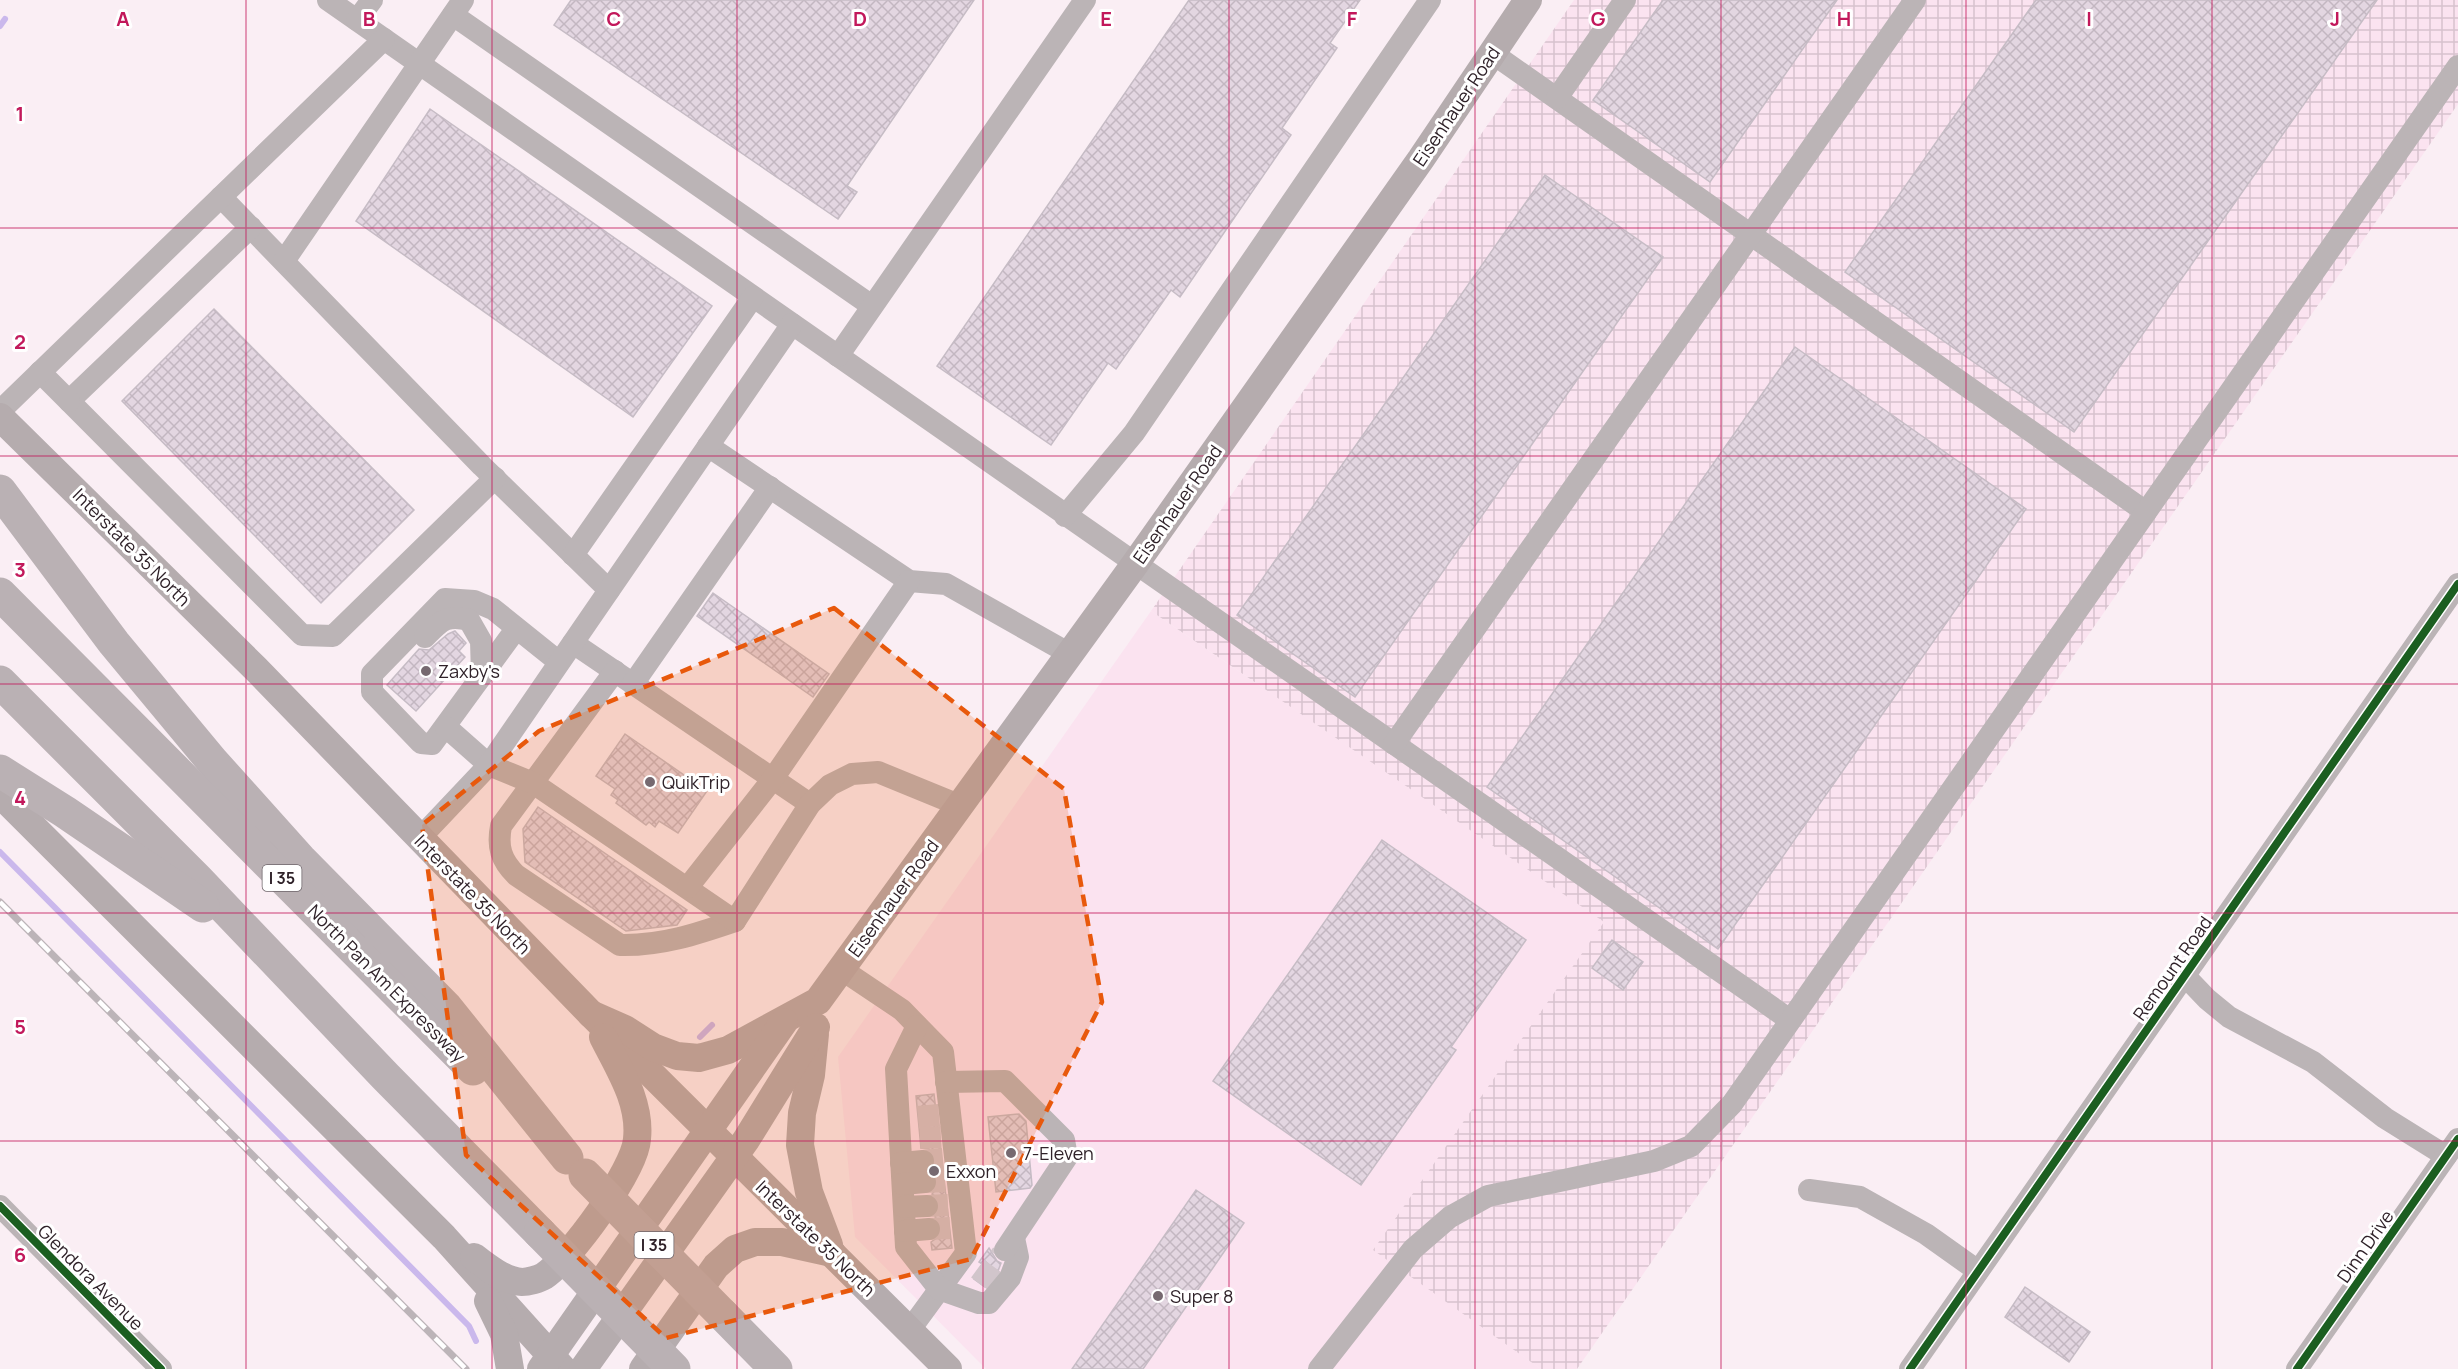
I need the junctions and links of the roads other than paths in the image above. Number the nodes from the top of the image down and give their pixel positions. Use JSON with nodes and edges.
{"nodes":[{"id":1,"x":328,"y":0,"type":"edge"},
{"id":2,"x":372,"y":0,"type":"edge"},
{"id":3,"x":1085,"y":0,"type":"edge"},
{"id":4,"x":1430,"y":0,"type":"edge"},
{"id":5,"x":1528,"y":0,"type":"edge"},
{"id":6,"x":1625,"y":0,"type":"edge"},
{"id":7,"x":1915,"y":0,"type":"edge"},
{"id":8,"x":458,"y":7,"type":"edge"},
{"id":9,"x":357,"y":20,"type":"junction"},
{"id":10,"x":384,"y":39,"type":"junction"},
{"id":11,"x":1492,"y":53,"type":"junction"},
{"id":12,"x":419,"y":63,"type":"junction"},
{"id":13,"x":2458,"y":66,"type":"edge"},
{"id":14,"x":1557,"y":98,"type":"junction"},
{"id":15,"x":221,"y":197,"type":"junction"},
{"id":16,"x":251,"y":227,"type":"junction"},
{"id":17,"x":1751,"y":235,"type":"junction"},
{"id":18,"x":284,"y":261,"type":"junction"},
{"id":19,"x":753,"y":297,"type":"junction"},
{"id":20,"x":872,"y":306,"type":"junction"},
{"id":21,"x":792,"y":324,"type":"junction"},
{"id":22,"x":838,"y":356,"type":"junction"},
{"id":23,"x":40,"y":372,"type":"junction"},
{"id":24,"x":69,"y":401,"type":"junction"},
{"id":25,"x":0,"y":411,"type":"edge"},
{"id":26,"x":0,"y":417,"type":"edge"},
{"id":27,"x":708,"y":446,"type":"junction"},
{"id":28,"x":495,"y":478,"type":"junction"},
{"id":29,"x":770,"y":487,"type":"junction"},
{"id":30,"x":0,"y":491,"type":"edge"},
{"id":31,"x":2146,"y":512,"type":"junction"},
{"id":32,"x":1065,"y":516,"type":"junction"},
{"id":33,"x":573,"y":555,"type":"junction"},
{"id":34,"x":1135,"y":564,"type":"junction"},
{"id":35,"x":909,"y":581,"type":"junction"},
{"id":36,"x":2458,"y":584,"type":"edge"},
{"id":37,"x":609,"y":590,"type":"junction"},
{"id":38,"x":0,"y":594,"type":"edge"},
{"id":39,"x":516,"y":629,"type":"junction"},
{"id":40,"x":573,"y":643,"type":"junction"},
{"id":41,"x":1070,"y":654,"type":"junction"},
{"id":42,"x":559,"y":662,"type":"junction"},
{"id":43,"x":482,"y":675,"type":"junction"},
{"id":44,"x":624,"y":678,"type":"junction"},
{"id":45,"x":0,"y":682,"type":"edge"},
{"id":46,"x":372,"y":692,"type":"junction"},
{"id":47,"x":446,"y":727,"type":"junction"},
{"id":48,"x":1394,"y":744,"type":"junction"},
{"id":49,"x":489,"y":765,"type":"junction"},
{"id":50,"x":0,"y":771,"type":"edge"},
{"id":51,"x":772,"y":780,"type":"junction"},
{"id":52,"x":533,"y":783,"type":"junction"},
{"id":53,"x":0,"y":794,"type":"edge"},
{"id":54,"x":810,"y":804,"type":"junction"},
{"id":55,"x":961,"y":806,"type":"junction"},
{"id":56,"x":419,"y":840,"type":"junction"},
{"id":57,"x":688,"y":887,"type":"junction"},
{"id":58,"x":735,"y":921,"type":"junction"},
{"id":59,"x":259,"y":945,"type":"junction"},
{"id":60,"x":841,"y":969,"type":"junction"},
{"id":61,"x":2185,"y":976,"type":"junction"},
{"id":62,"x":591,"y":1014,"type":"junction"},
{"id":63,"x":817,"y":1014,"type":"junction"},
{"id":64,"x":788,"y":1018,"type":"junction"},
{"id":65,"x":1790,"y":1020,"type":"junction"},
{"id":66,"x":917,"y":1026,"type":"junction"},
{"id":67,"x":946,"y":1082,"type":"junction"},
{"id":68,"x":927,"y":1127,"type":"junction"},
{"id":69,"x":707,"y":1131,"type":"junction"},
{"id":70,"x":2452,"y":1148,"type":"edge"},
{"id":71,"x":733,"y":1158,"type":"junction"},
{"id":72,"x":576,"y":1167,"type":"junction"},
{"id":73,"x":932,"y":1171,"type":"junction"},
{"id":74,"x":1809,"y":1190,"type":"dead end"},
{"id":75,"x":945,"y":1205,"type":"junction"},
{"id":76,"x":904,"y":1207,"type":"junction"},
{"id":77,"x":1,"y":1210,"type":"edge"},
{"id":78,"x":948,"y":1228,"type":"junction"},
{"id":79,"x":905,"y":1231,"type":"junction"},
{"id":80,"x":444,"y":1237,"type":"junction"},
{"id":81,"x":832,"y":1253,"type":"junction"},
{"id":82,"x":1978,"y":1271,"type":"junction"},
{"id":83,"x":939,"y":1289,"type":"junction"},
{"id":84,"x":732,"y":1324,"type":"junction"},
{"id":85,"x":909,"y":1331,"type":"junction"},
{"id":86,"x":552,"y":1364,"type":"edge"},
{"id":87,"x":161,"y":1369,"type":"edge"},
{"id":88,"x":510,"y":1369,"type":"edge"},
{"id":89,"x":583,"y":1369,"type":"edge"},
{"id":90,"x":643,"y":1369,"type":"edge"},
{"id":91,"x":674,"y":1369,"type":"edge"},
{"id":92,"x":776,"y":1369,"type":"edge"},
{"id":93,"x":783,"y":1369,"type":"edge"},
{"id":94,"x":948,"y":1369,"type":"edge"},
{"id":95,"x":1319,"y":1369,"type":"edge"},
{"id":96,"x":1910,"y":1369,"type":"edge"},
{"id":97,"x":2296,"y":1369,"type":"edge"}],
"edges":[{"from":1,"to":9,"type":"street"},
{"from":2,"to":9,"type":"street"},
{"from":3,"to":20,"type":"street"},
{"from":4,"to":32,"type":"street"},
{"from":5,"to":11,"type":"main road","name":"Eisenhauer Road"},
{"from":6,"to":14,"type":"street"},
{"from":7,"to":17,"type":"street"},
{"from":8,"to":12,"type":"street"},
{"from":8,"to":20,"type":"street"},
{"from":9,"to":10,"type":"street"},
{"from":10,"to":12,"type":"street"},
{"from":10,"to":15,"type":"street"},
{"from":11,"to":14,"type":"street"},
{"from":11,"to":34,"type":"main road","name":"Eisenhauer Road"},
{"from":12,"to":18,"type":"street"},
{"from":12,"to":19,"type":"street"},
{"from":13,"to":31,"type":"street"},
{"from":14,"to":17,"type":"street"},
{"from":15,"to":16,"type":"street"},
{"from":15,"to":23,"type":"street"},
{"from":16,"to":18,"type":"street"},
{"from":16,"to":24,"type":"street"},
{"from":17,"to":31,"type":"street"},
{"from":17,"to":48,"type":"street"},
{"from":18,"to":28,"type":"street"},
{"from":19,"to":21,"type":"street"},
{"from":19,"to":33,"type":"street"},
{"from":20,"to":22,"type":"street"},
{"from":21,"to":22,"type":"street"},
{"from":21,"to":27,"type":"street"},
{"from":22,"to":32,"type":"street"},
{"from":23,"to":24,"type":"street"},
{"from":23,"to":25,"type":"street"},
{"from":24,"to":28,"type":"street"},
{"from":26,"to":56,"type":"main road","name":"Interstate 35 North"},
{"from":27,"to":29,"type":"street"},
{"from":27,"to":37,"type":"street"},
{"from":28,"to":33,"type":"street"},
{"from":29,"to":35,"type":"street"},
{"from":29,"to":44,"type":"street"},
{"from":30,"to":72,"type":"highway"},
{"from":31,"to":65,"type":"street"},
{"from":32,"to":34,"type":"street"},
{"from":33,"to":37,"type":"street"},
{"from":34,"to":41,"type":"main road","name":"Eisenhauer Road"},
{"from":34,"to":48,"type":"street"},
{"from":35,"to":41,"type":"street"},
{"from":35,"to":51,"type":"street"},
{"from":36,"to":61,"type":"street","name":"Remount Road"},
{"from":37,"to":40,"type":"street"},
{"from":38,"to":72,"type":"highway","name":"North Pan Am Expressway","number":"I 35"},
{"from":39,"to":42,"type":"street"},
{"from":39,"to":43,"type":"street"},
{"from":39,"to":46,"type":"street"},
{"from":40,"to":42,"type":"street"},
{"from":40,"to":44,"type":"street"},
{"from":41,"to":55,"type":"main road","name":"Eisenhauer Road"},
{"from":42,"to":49,"type":"street"},
{"from":43,"to":46,"type":"street"},
{"from":43,"to":47,"type":"street"},
{"from":44,"to":51,"type":"street"},
{"from":44,"to":52,"type":"street"},
{"from":45,"to":59,"type":"highway"},
{"from":46,"to":47,"type":"street"},
{"from":47,"to":49,"type":"street"},
{"from":48,"to":65,"type":"street"},
{"from":49,"to":52,"type":"street"},
{"from":49,"to":56,"type":"street"},
{"from":50,"to":59,"type":"highway"},
{"from":51,"to":54,"type":"street"},
{"from":51,"to":57,"type":"street"},
{"from":52,"to":57,"type":"street"},
{"from":52,"to":58,"type":"street"},
{"from":53,"to":80,"type":"main road"},
{"from":54,"to":55,"type":"street"},
{"from":54,"to":58,"type":"street"},
{"from":55,"to":60,"type":"main road","name":"Eisenhauer Road"},
{"from":56,"to":62,"type":"main road","name":"Interstate 35 North"},
{"from":57,"to":58,"type":"street"},
{"from":59,"to":91,"type":"highway","bridge":true},
{"from":60,"to":63,"type":"main road","name":"Eisenhauer Road"},
{"from":60,"to":66,"type":"street"},
{"from":61,"to":70,"type":"street"},
{"from":61,"to":82,"type":"street","name":"Remount Road"},
{"from":62,"to":64,"type":"main road"},
{"from":62,"to":69,"type":"main road","name":"Interstate 35 North"},
{"from":62,"to":80,"type":"main road"},
{"from":63,"to":64,"type":"main road","name":"Eisenhauer Road"},
{"from":63,"to":71,"type":"main road","name":"Eisenhauer Road"},
{"from":63,"to":81,"type":"main road"},
{"from":64,"to":69,"type":"main road","name":"Eisenhauer Road"},
{"from":65,"to":95,"type":"street"},
{"from":66,"to":67,"type":"street"},
{"from":66,"to":68,"type":"street"},
{"from":67,"to":68,"type":"street"},
{"from":67,"to":83,"type":"street"},
{"from":68,"to":73,"type":"street"},
{"from":68,"to":73,"type":"street"},
{"from":69,"to":71,"type":"main road","name":"Interstate 35 North"},
{"from":69,"to":86,"type":"main road","name":"Eisenhauer Road"},
{"from":70,"to":97,"type":"street","name":"Dinn Drive"},
{"from":71,"to":81,"type":"main road","name":"Interstate 35 North"},
{"from":71,"to":89,"type":"main road","name":"Eisenhauer Road"},
{"from":72,"to":84,"type":"highway","name":"North Pan Am Expressway","number":"I 35","bridge":true},
{"from":73,"to":75,"type":"street"},
{"from":73,"to":76,"type":"street"},
{"from":74,"to":82,"type":"street"},
{"from":75,"to":76,"type":"street"},
{"from":75,"to":78,"type":"street"},
{"from":76,"to":79,"type":"street"},
{"from":77,"to":87,"type":"street","name":"Glendora Avenue"},
{"from":78,"to":79,"type":"street"},
{"from":78,"to":83,"type":"street"},
{"from":79,"to":83,"type":"street"},
{"from":80,"to":86,"type":"main road"},
{"from":80,"to":88,"type":"main road"},
{"from":81,"to":85,"type":"main road","name":"Interstate 35 North"},
{"from":81,"to":90,"type":"main road"},
{"from":82,"to":96,"type":"street","name":"Remount Road"},
{"from":83,"to":85,"type":"street"},
{"from":84,"to":92,"type":"highway","name":"North Pan Am Expressway","number":"I 35"},
{"from":84,"to":93,"type":"highway"},
{"from":85,"to":94,"type":"main road","name":"Interstate 35 North"}]}
